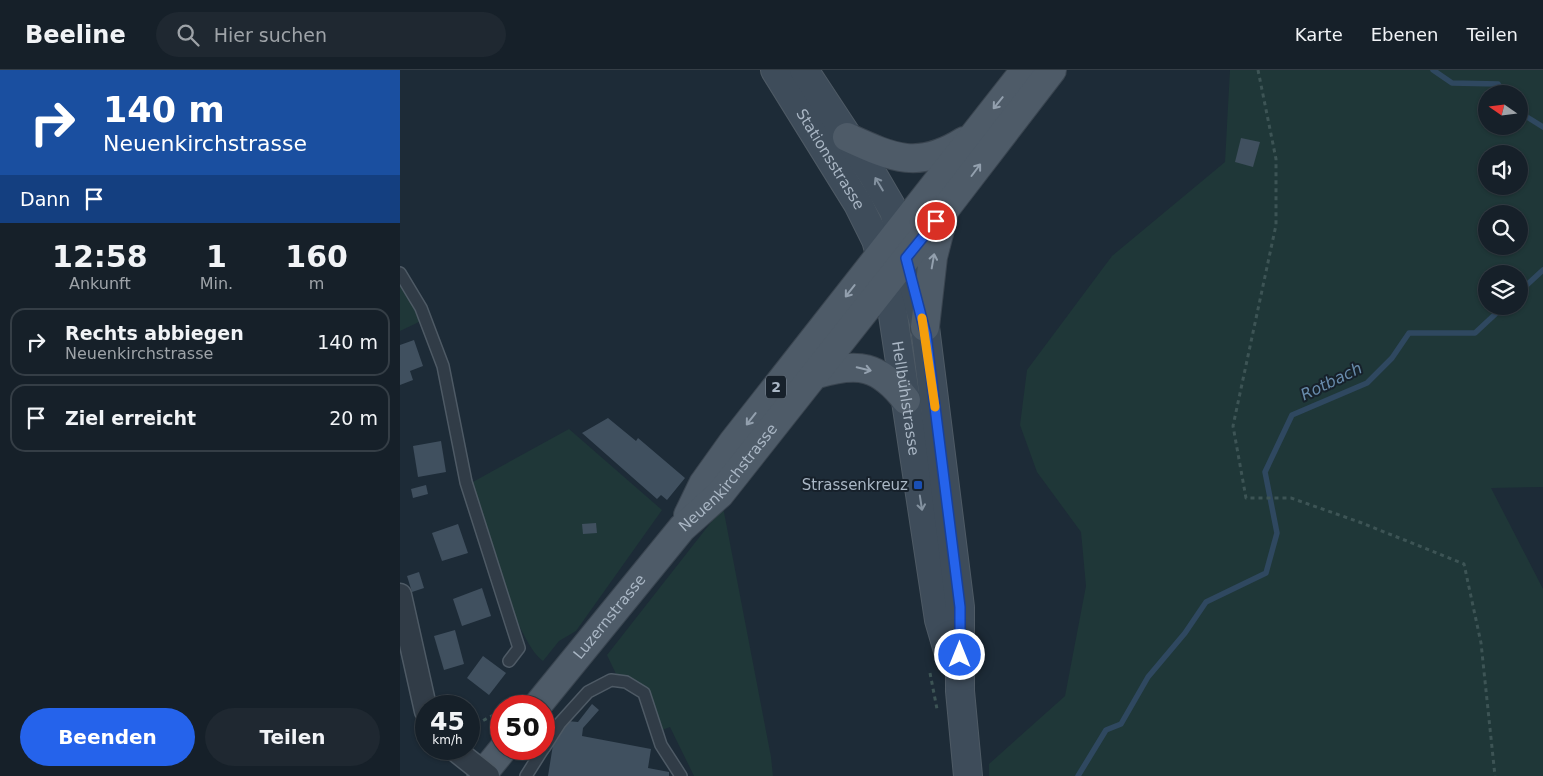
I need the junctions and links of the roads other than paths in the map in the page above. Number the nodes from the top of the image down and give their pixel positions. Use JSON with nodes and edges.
{"nodes":[{"id":1,"x":775,"y":70,"type":"edge"},
{"id":2,"x":804,"y":70,"type":"edge"},
{"id":3,"x":1025,"y":70,"type":"edge"},
{"id":4,"x":1052,"y":70,"type":"edge"},
{"id":5,"x":972,"y":136,"type":"junction"},
{"id":6,"x":847,"y":137,"type":"junction"},
{"id":7,"x":946,"y":208,"type":"junction"},
{"id":8,"x":900,"y":228,"type":"junction"},
{"id":9,"x":893,"y":255,"type":"junction"},
{"id":10,"x":400,"y":273,"type":"edge"},
{"id":11,"x":888,"y":282,"type":"junction"},
{"id":12,"x":925,"y":327,"type":"junction"},
{"id":13,"x":817,"y":374,"type":"junction"},
{"id":14,"x":906,"y":400,"type":"junction"},
{"id":15,"x":682,"y":528,"type":"junction"},
{"id":16,"x":400,"y":595,"type":"edge"},
{"id":17,"x":509,"y":661,"type":"dead end"},
{"id":18,"x":960,"y":691,"type":"junction"},
{"id":19,"x":422,"y":695,"type":"edge"},
{"id":20,"x":546,"y":695,"type":"edge"},
{"id":21,"x":555,"y":730,"type":"edge"},
{"id":22,"x":468,"y":760,"type":"edge"},
{"id":23,"x":494,"y":760,"type":"edge"},
{"id":24,"x":536,"y":760,"type":"edge"},
{"id":25,"x":481,"y":776,"type":"edge"},
{"id":26,"x":488,"y":776,"type":"edge"},
{"id":27,"x":526,"y":776,"type":"edge"},
{"id":28,"x":681,"y":776,"type":"edge"},
{"id":29,"x":968,"y":776,"type":"edge"}],
"edges":[{"from":1,"to":9,"type":"main road","name":"Stationsstrasse"},
{"from":2,"to":6,"type":"main road","name":"Stationsstrasse"},
{"from":3,"to":5,"type":"main road","one_way":true},
{"from":7,"to":4,"type":"main road","name":"Neuenkirchstrasse","number":"2","one_way":true},
{"from":5,"to":6,"type":"main road"},
{"from":5,"to":8,"type":"main road"},
{"from":8,"to":6,"type":"main road","name":"Stationsstrasse","one_way":true},
{"from":7,"to":9,"type":"main road","name":"Neuenkirchstrasse","number":"2"},
{"from":12,"to":7,"type":"main road","one_way":true},
{"from":8,"to":9,"type":"main road","name":"Hellbühlstrasse"},
{"from":9,"to":11,"type":"main road","name":"Neuenkirchstrasse","number":"2"},
{"from":9,"to":12,"type":"main road","name":"Hellbühlstrasse"},
{"from":9,"to":15,"type":"main road","name":"Neuenkirchstrasse","number":"2","one_way":true},
{"from":10,"to":17,"type":"lane"},
{"from":11,"to":13,"type":"main road","name":"Neuenkirchstrasse","number":"2"},
{"from":11,"to":14,"type":"main road","name":"Hellbühlstrasse"},
{"from":12,"to":18,"type":"main road","name":"Hellbühlstrasse"},
{"from":13,"to":14,"type":"main road","one_way":true},
{"from":13,"to":15,"type":"main road","name":"Neuenkirchstrasse","number":"2"},
{"from":14,"to":18,"type":"main road","name":"Hellbühlstrasse","one_way":true},
{"from":15,"to":20,"type":"main road","name":"Luzernstrasse","number":"2"},
{"from":16,"to":19,"type":"street"},
{"from":18,"to":29,"type":"main road","name":"Hellbühlstrasse"},
{"from":21,"to":28,"type":"lane"},
{"from":22,"to":26,"type":"street","bridge":true},
{"from":23,"to":25,"type":"main road"},
{"from":24,"to":27,"type":"lane"}]}
